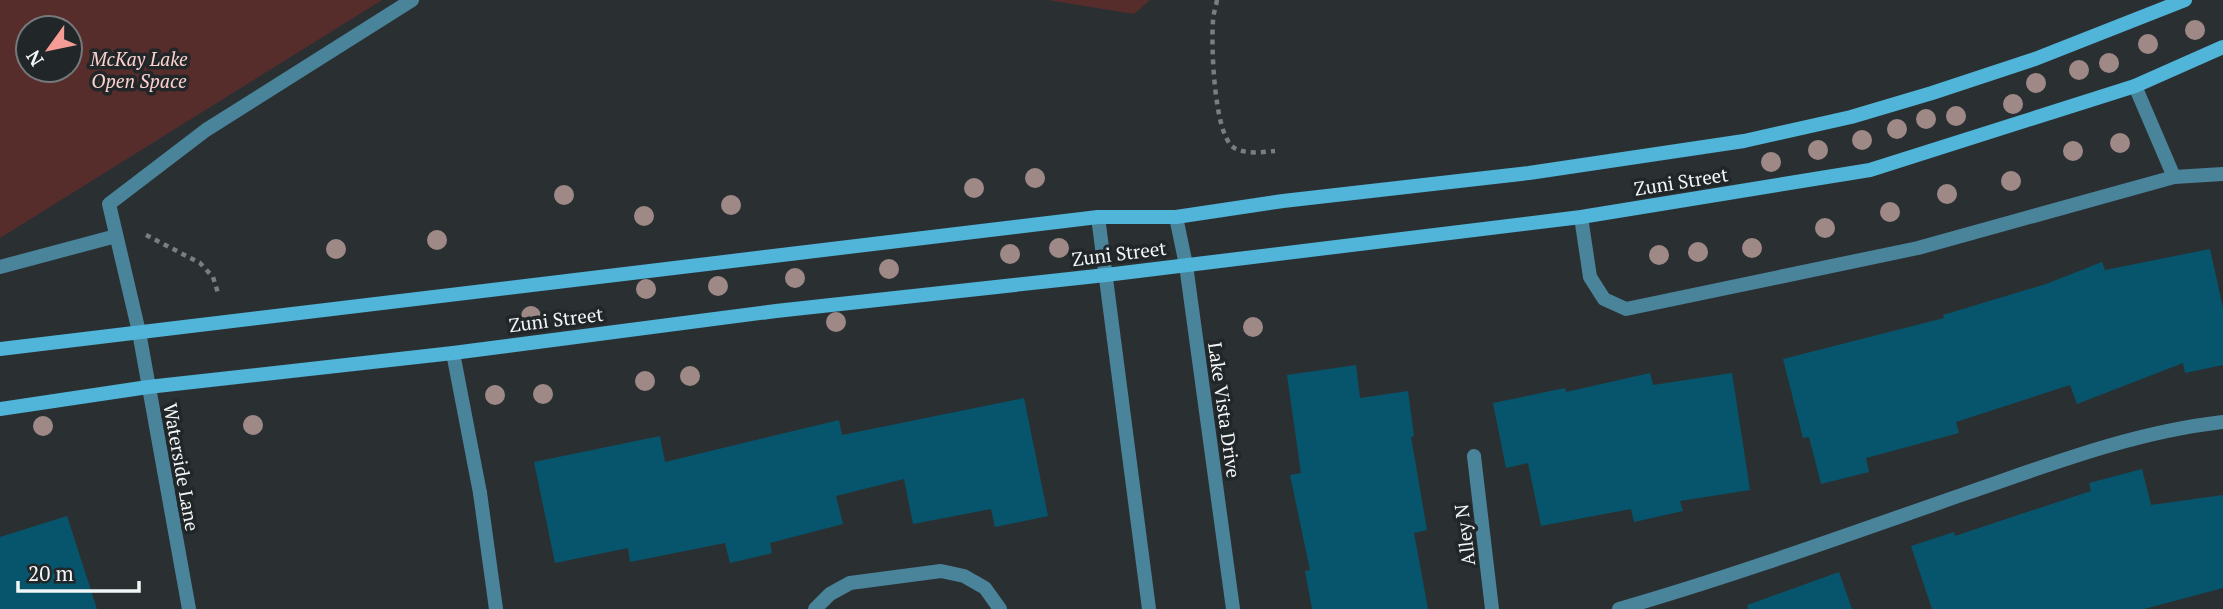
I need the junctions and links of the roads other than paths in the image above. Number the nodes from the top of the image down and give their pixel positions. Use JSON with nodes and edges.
{"nodes":[{"id":1,"x":412,"y":0,"type":"edge"},
{"id":2,"x":2185,"y":0,"type":"edge"},
{"id":3,"x":2223,"y":47,"type":"edge"},
{"id":4,"x":2135,"y":86,"type":"junction"},
{"id":5,"x":2223,"y":174,"type":"edge"},
{"id":6,"x":2174,"y":177,"type":"junction"},
{"id":7,"x":1581,"y":216,"type":"junction"},
{"id":8,"x":1098,"y":217,"type":"junction"},
{"id":9,"x":1176,"y":217,"type":"junction"},
{"id":10,"x":116,"y":236,"type":"junction"},
{"id":11,"x":1186,"y":265,"type":"junction"},
{"id":12,"x":0,"y":267,"type":"edge"},
{"id":13,"x":1106,"y":275,"type":"junction"},
{"id":14,"x":139,"y":332,"type":"junction"},
{"id":15,"x":0,"y":349,"type":"edge"},
{"id":16,"x":453,"y":353,"type":"junction"},
{"id":17,"x":148,"y":387,"type":"junction"},
{"id":18,"x":0,"y":409,"type":"edge"},
{"id":19,"x":2223,"y":422,"type":"edge"},
{"id":20,"x":1474,"y":456,"type":"dead end"},
{"id":21,"x":189,"y":609,"type":"edge"},
{"id":22,"x":496,"y":609,"type":"edge"},
{"id":23,"x":815,"y":609,"type":"edge"},
{"id":24,"x":1000,"y":609,"type":"edge"},
{"id":25,"x":1149,"y":609,"type":"edge"},
{"id":26,"x":1233,"y":609,"type":"edge"},
{"id":27,"x":1492,"y":609,"type":"edge"},
{"id":28,"x":1619,"y":609,"type":"edge"}],
"edges":[{"from":1,"to":10,"type":"street","name":"Waterside Lane"},
{"from":2,"to":9,"type":"main road","name":"Zuni Street"},
{"from":3,"to":4,"type":"main road","name":"Zuni Street"},
{"from":4,"to":6,"type":"street"},
{"from":4,"to":7,"type":"main road","name":"Zuni Street"},
{"from":5,"to":6,"type":"street"},
{"from":6,"to":7,"type":"street"},
{"from":7,"to":11,"type":"main road","name":"Zuni Street"},
{"from":8,"to":9,"type":"main road","name":"Zuni Street"},
{"from":8,"to":13,"type":"street"},
{"from":8,"to":14,"type":"main road","name":"Zuni Street"},
{"from":9,"to":11,"type":"street","name":"Lake Vista Drive"},
{"from":10,"to":12,"type":"street"},
{"from":10,"to":14,"type":"street","name":"Waterside Lane"},
{"from":11,"to":13,"type":"main road","name":"Zuni Street"},
{"from":11,"to":26,"type":"street","name":"Lake Vista Drive"},
{"from":13,"to":16,"type":"main road","name":"Zuni Street"},
{"from":13,"to":25,"type":"street"},
{"from":14,"to":15,"type":"main road","name":"Zuni Street"},
{"from":14,"to":17,"type":"street","name":"Waterside Lane"},
{"from":16,"to":17,"type":"main road","name":"Zuni Street"},
{"from":16,"to":22,"type":"street"},
{"from":17,"to":18,"type":"main road","name":"Zuni Street"},
{"from":17,"to":21,"type":"street","name":"Waterside Lane"},
{"from":19,"to":28,"type":"street"},
{"from":20,"to":27,"type":"street","name":"Alley N"},
{"from":23,"to":24,"type":"street"}]}
